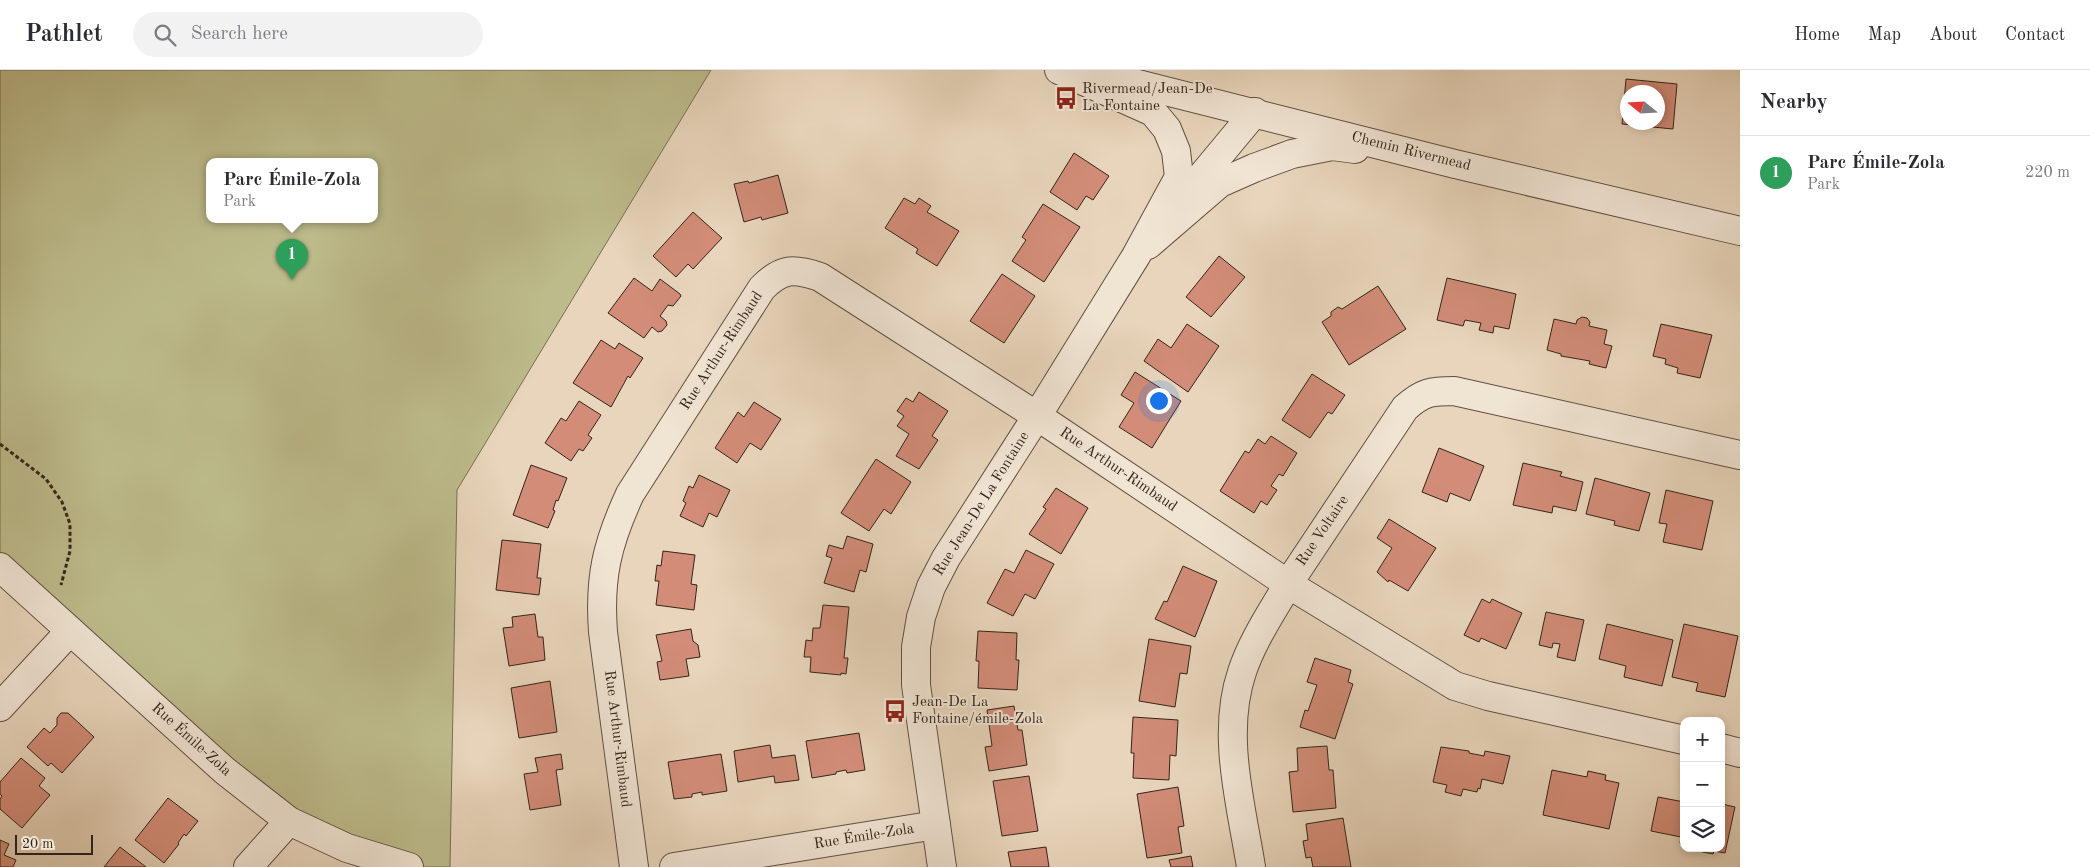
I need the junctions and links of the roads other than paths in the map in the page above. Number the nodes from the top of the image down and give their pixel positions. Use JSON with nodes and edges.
{"nodes":[{"id":1,"x":1059,"y":70,"type":"edge"},
{"id":2,"x":1083,"y":70,"type":"edge"},
{"id":3,"x":1256,"y":112,"type":"junction"},
{"id":4,"x":1455,"y":164,"type":"junction"},
{"id":5,"x":1740,"y":231,"type":"edge"},
{"id":6,"x":1136,"y":256,"type":"junction"},
{"id":7,"x":1037,"y":416,"type":"junction"},
{"id":8,"x":1740,"y":455,"type":"edge"},
{"id":9,"x":0,"y":567,"type":"edge"},
{"id":10,"x":1288,"y":584,"type":"junction"},
{"id":11,"x":60,"y":622,"type":"junction"},
{"id":12,"x":0,"y":707,"type":"edge"},
{"id":13,"x":1680,"y":739,"type":"edge"},
{"id":14,"x":1725,"y":749,"type":"edge"},
{"id":15,"x":1740,"y":753,"type":"edge"},
{"id":16,"x":289,"y":821,"type":"junction"},
{"id":17,"x":936,"y":825,"type":"junction"},
{"id":18,"x":248,"y":867,"type":"edge"},
{"id":19,"x":409,"y":867,"type":"edge"},
{"id":20,"x":634,"y":867,"type":"edge"},
{"id":21,"x":674,"y":867,"type":"edge"},
{"id":22,"x":942,"y":867,"type":"edge"},
{"id":23,"x":1251,"y":867,"type":"edge"}],
"edges":[{"from":1,"to":6,"type":"street","name":"Rue Jean-De La Fontaine"},
{"from":2,"to":3,"type":"street","name":"Chemin Rivermead"},
{"from":3,"to":4,"type":"street","name":"Chemin Rivermead"},
{"from":3,"to":6,"type":"street","name":"Rue Jean-De La Fontaine"},
{"from":4,"to":5,"type":"street","name":"Chemin Rivermead"},
{"from":4,"to":6,"type":"street","name":"Rue Jean-De La Fontaine"},
{"from":6,"to":7,"type":"street","name":"Rue Jean-De La Fontaine"},
{"from":7,"to":10,"type":"street","name":"Rue Arthur-Rimbaud"},
{"from":7,"to":17,"type":"street","name":"Rue Jean-De La Fontaine"},
{"from":7,"to":20,"type":"street","name":"Rue Arthur-Rimbaud"},
{"from":8,"to":10,"type":"street","name":"Rue Voltaire"},
{"from":9,"to":11,"type":"street","name":"Rue Émile-Zola"},
{"from":10,"to":13,"type":"street"},
{"from":10,"to":23,"type":"street","name":"Rue Voltaire"},
{"from":11,"to":12,"type":"street"},
{"from":11,"to":16,"type":"street","name":"Rue Émile-Zola"},
{"from":14,"to":15,"type":"street"},
{"from":16,"to":18,"type":"street"},
{"from":16,"to":19,"type":"street","name":"Rue Émile-Zola"},
{"from":17,"to":21,"type":"street","name":"Rue Émile-Zola"},
{"from":17,"to":22,"type":"street","name":"Rue Jean-De La Fontaine"}]}
